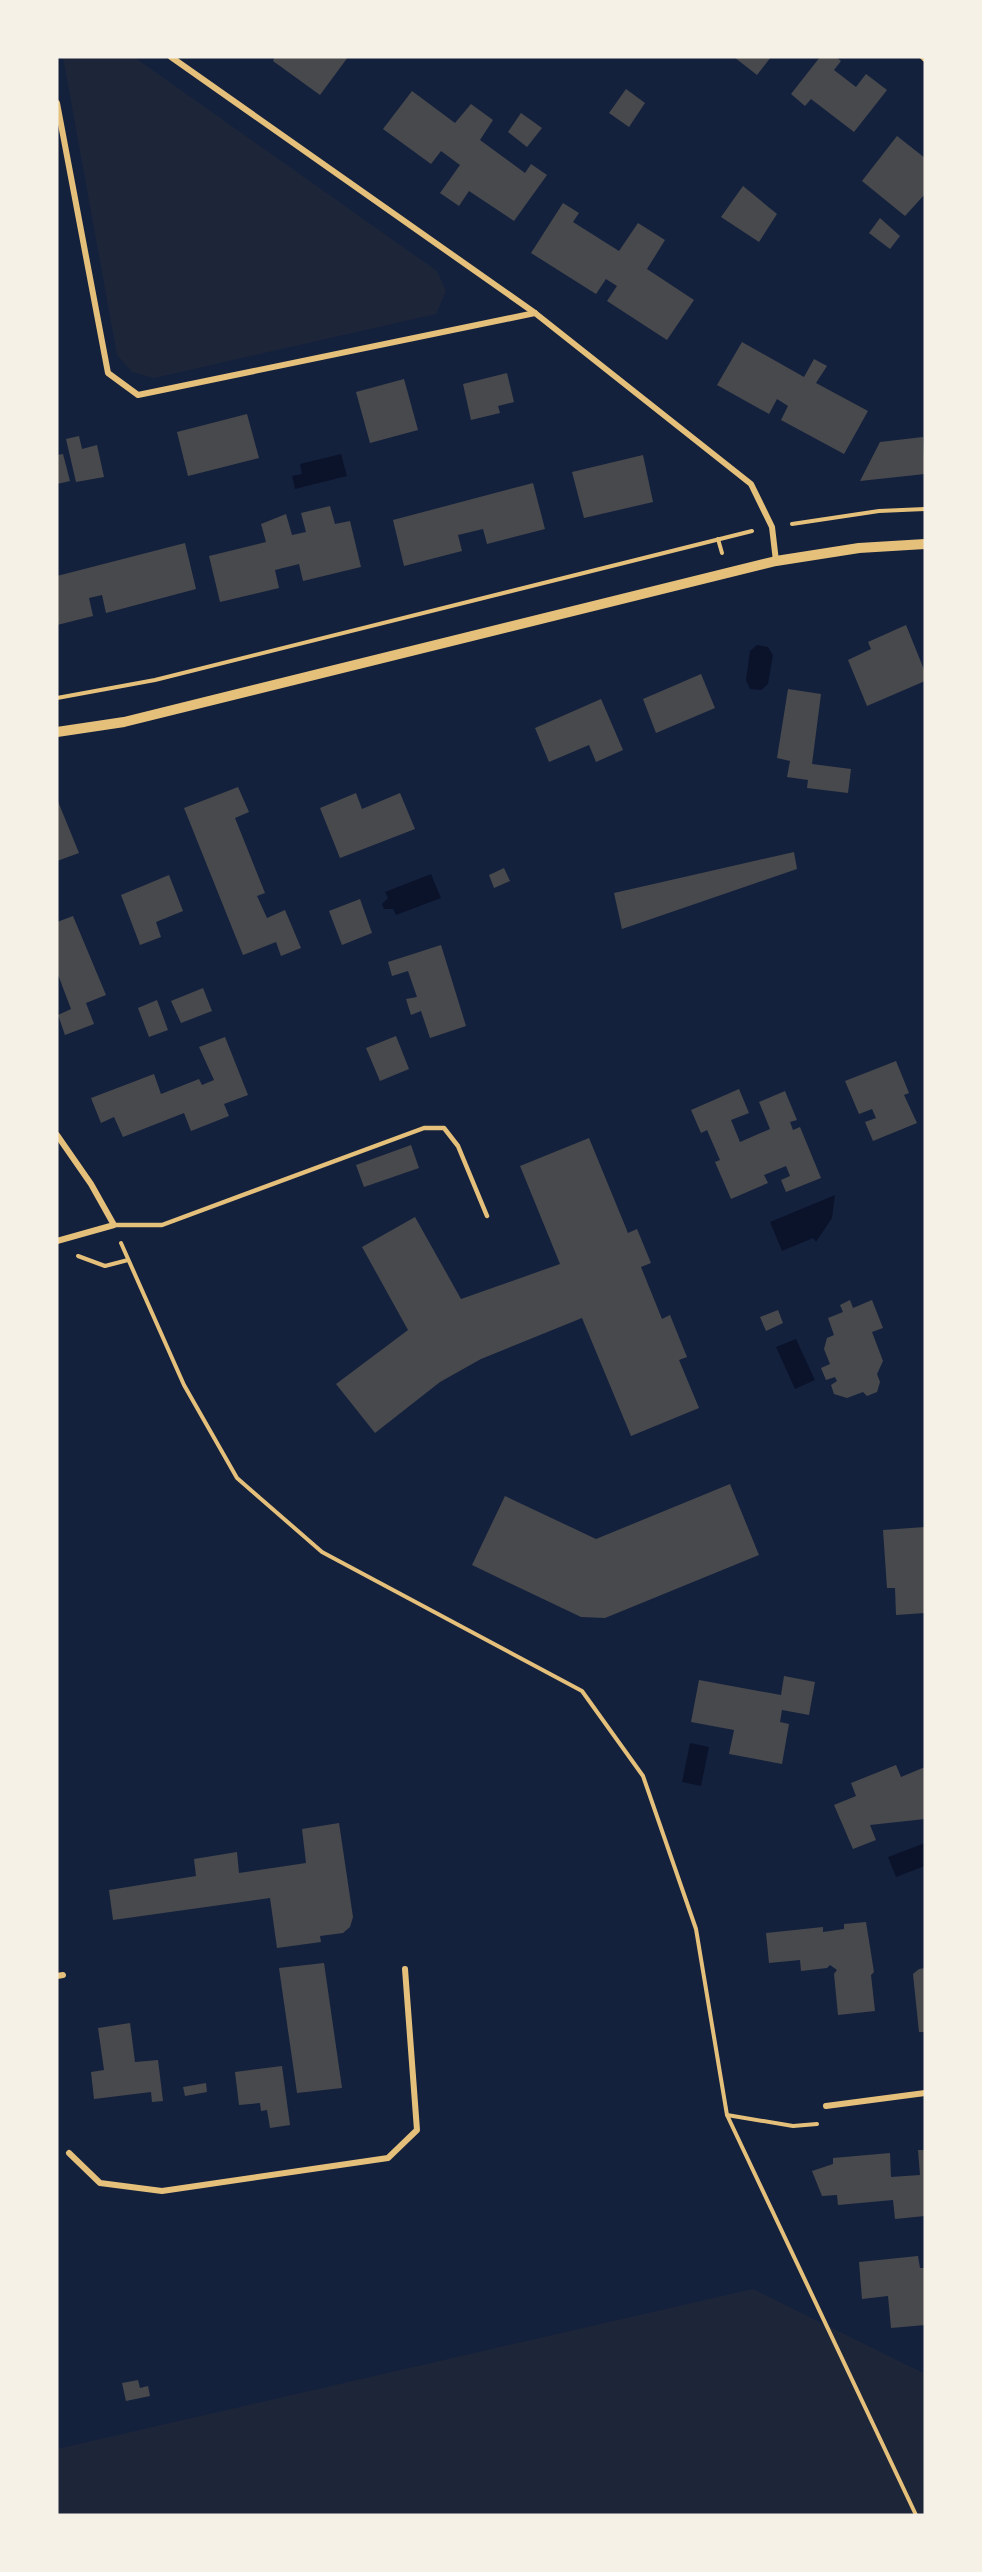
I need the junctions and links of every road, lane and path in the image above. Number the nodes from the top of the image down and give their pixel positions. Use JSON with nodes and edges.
{"nodes":[{"id":1,"x":171,"y":57,"type":"edge"},
{"id":2,"x":57,"y":103,"type":"edge"},
{"id":3,"x":535,"y":313,"type":"junction"},
{"id":4,"x":925,"y":509,"type":"edge"},
{"id":5,"x":772,"y":528,"type":"junction"},
{"id":6,"x":925,"y":544,"type":"edge"},
{"id":7,"x":776,"y":561,"type":"junction"},
{"id":8,"x":57,"y":698,"type":"edge"},
{"id":9,"x":57,"y":732,"type":"edge"},
{"id":10,"x":57,"y":1135,"type":"edge"},
{"id":11,"x":487,"y":1216,"type":"dead end"},
{"id":12,"x":114,"y":1225,"type":"junction"},
{"id":13,"x":57,"y":1241,"type":"edge"},
{"id":14,"x":71,"y":1253,"type":"dead end"},
{"id":15,"x":128,"y":1260,"type":"junction"},
{"id":16,"x":405,"y":1968,"type":"dead end"},
{"id":17,"x":925,"y":2093,"type":"edge"},
{"id":18,"x":826,"y":2106,"type":"dead end"},
{"id":19,"x":727,"y":2115,"type":"junction"},
{"id":20,"x":793,"y":2126,"type":"dead end"},
{"id":21,"x":69,"y":2152,"type":"dead end"},
{"id":22,"x":916,"y":2515,"type":"edge"}],
"edges":[{"from":1,"to":3,"type":"street"},
{"from":2,"to":3,"type":"street"},
{"from":3,"to":5,"type":"street"},
{"from":4,"to":5,"type":"path"},
{"from":5,"to":7,"type":"street"},
{"from":5,"to":8,"type":"path"},
{"from":6,"to":7,"type":"street"},
{"from":7,"to":9,"type":"street"},
{"from":10,"to":12,"type":"street"},
{"from":11,"to":12,"type":"lane"},
{"from":12,"to":13,"type":"street"},
{"from":12,"to":15,"type":"path"},
{"from":14,"to":15,"type":"path"},
{"from":15,"to":19,"type":"path"},
{"from":16,"to":21,"type":"street"},
{"from":17,"to":18,"type":"street"},
{"from":19,"to":20,"type":"path"},
{"from":19,"to":22,"type":"path"}]}
